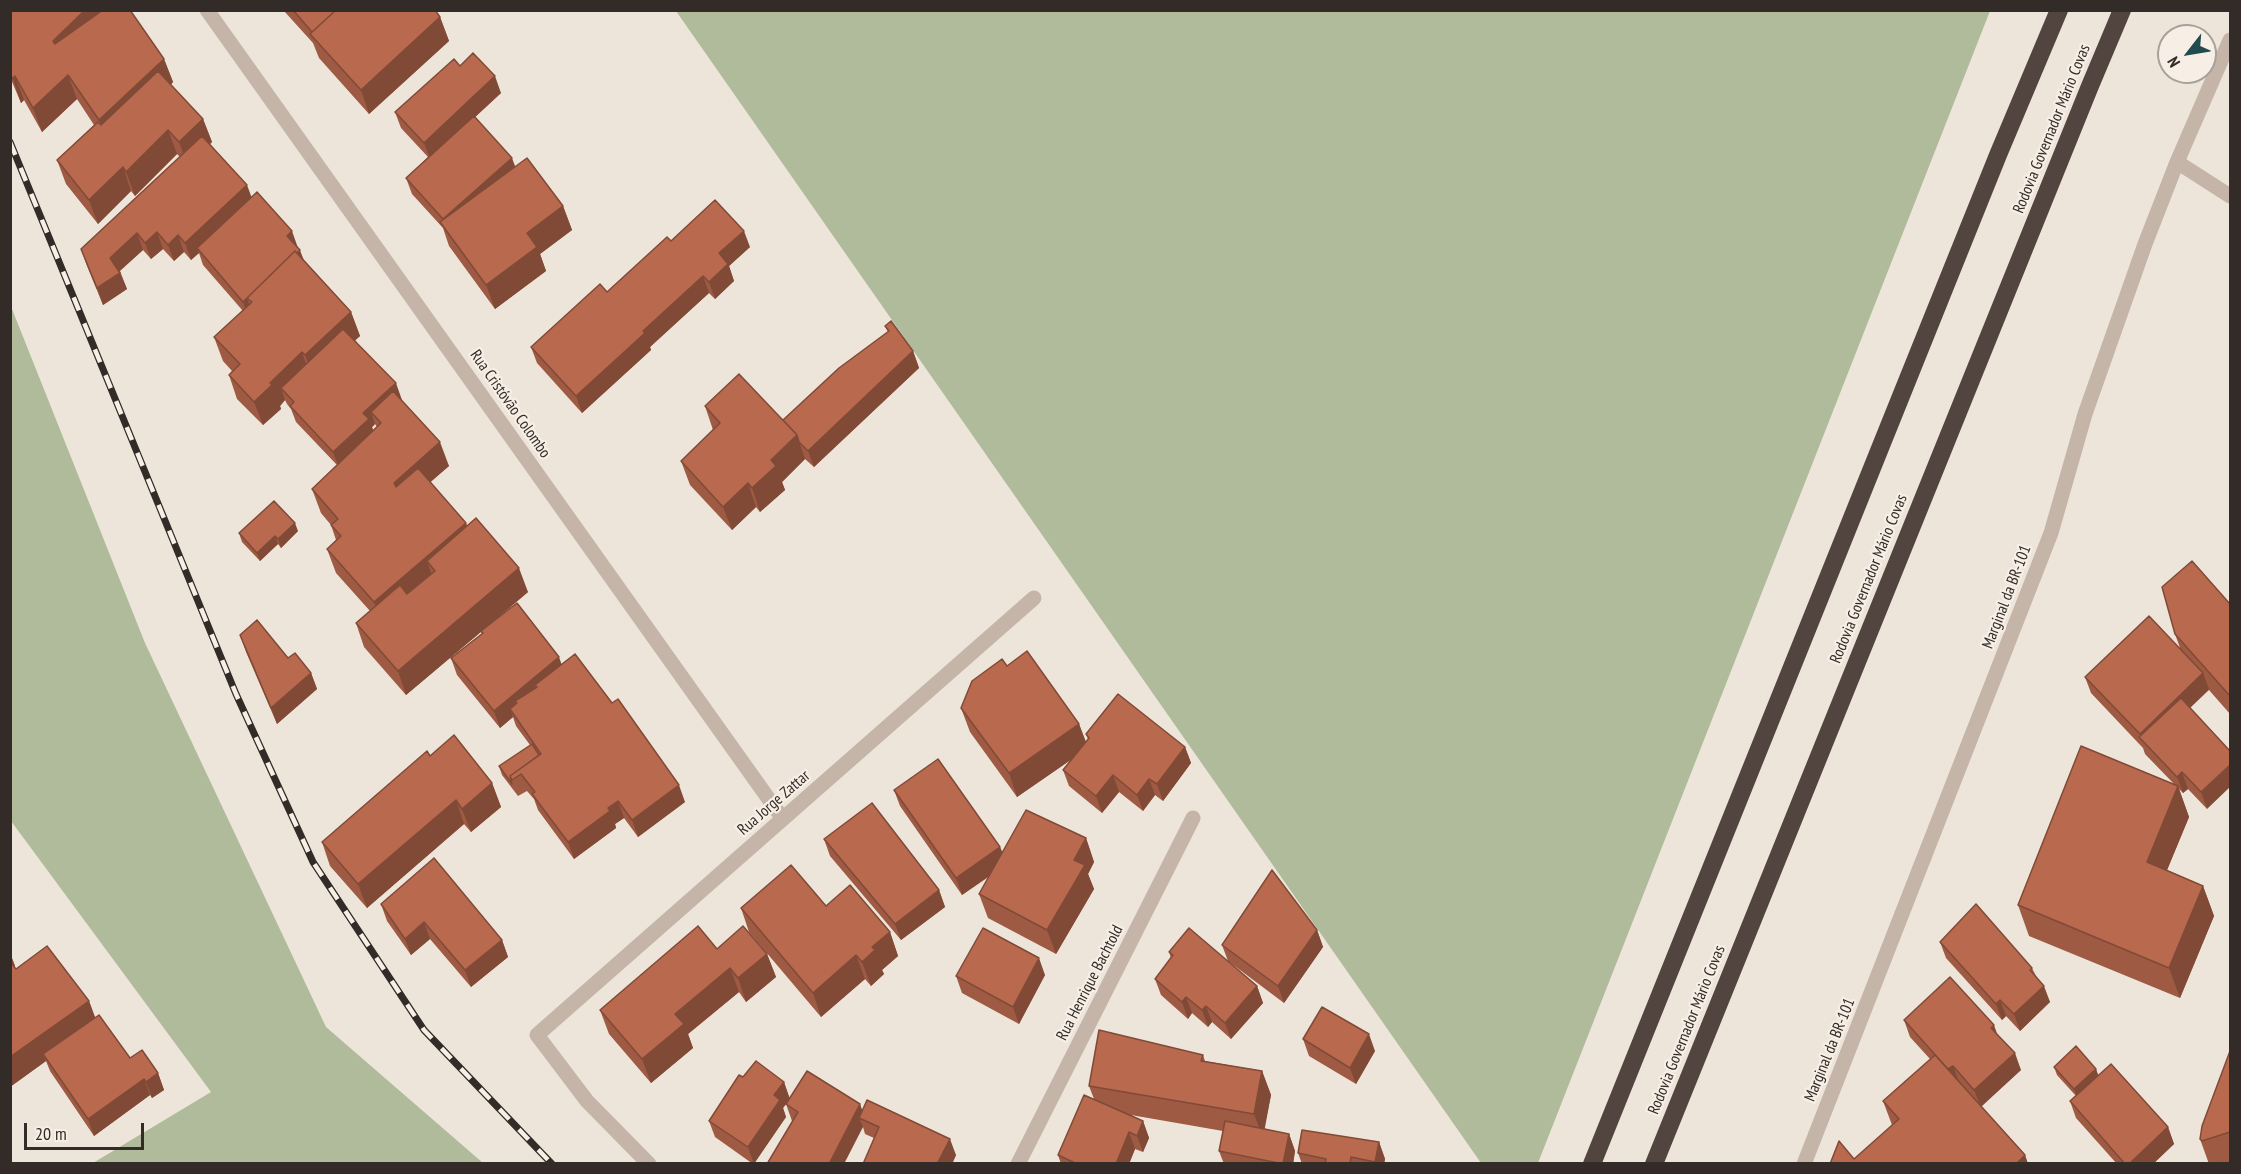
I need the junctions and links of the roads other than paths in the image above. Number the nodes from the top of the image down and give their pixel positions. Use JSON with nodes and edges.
{"nodes":[{"id":1,"x":207,"y":10,"type":"edge"},
{"id":2,"x":2059,"y":10,"type":"edge"},
{"id":3,"x":2122,"y":10,"type":"edge"},
{"id":4,"x":2230,"y":40,"type":"edge"},
{"id":5,"x":2177,"y":162,"type":"junction"},
{"id":6,"x":2230,"y":196,"type":"edge"},
{"id":7,"x":1034,"y":598,"type":"dead end"},
{"id":8,"x":1193,"y":818,"type":"dead end"},
{"id":9,"x":783,"y":819,"type":"junction"},
{"id":10,"x":649,"y":1164,"type":"edge"},
{"id":11,"x":1018,"y":1164,"type":"edge"},
{"id":12,"x":1592,"y":1164,"type":"edge"},
{"id":13,"x":1654,"y":1164,"type":"edge"},
{"id":14,"x":1803,"y":1164,"type":"edge"}],
"edges":[{"from":1,"to":9,"type":"street","name":"Rua Cristóvão Colombo"},
{"from":2,"to":12,"type":"highway"},
{"from":3,"to":13,"type":"highway","name":"Rodovia Governador Mário Covas"},
{"from":4,"to":5,"type":"street","name":"Marginal da BR-101"},
{"from":5,"to":6,"type":"street"},
{"from":5,"to":14,"type":"street","name":"Marginal da BR-101"},
{"from":7,"to":9,"type":"street","name":"Rua Jorge Zattar"},
{"from":8,"to":11,"type":"street","name":"Rua Henrique Bachtold"},
{"from":9,"to":10,"type":"street","name":"Rua Jorge Zattar"}]}
